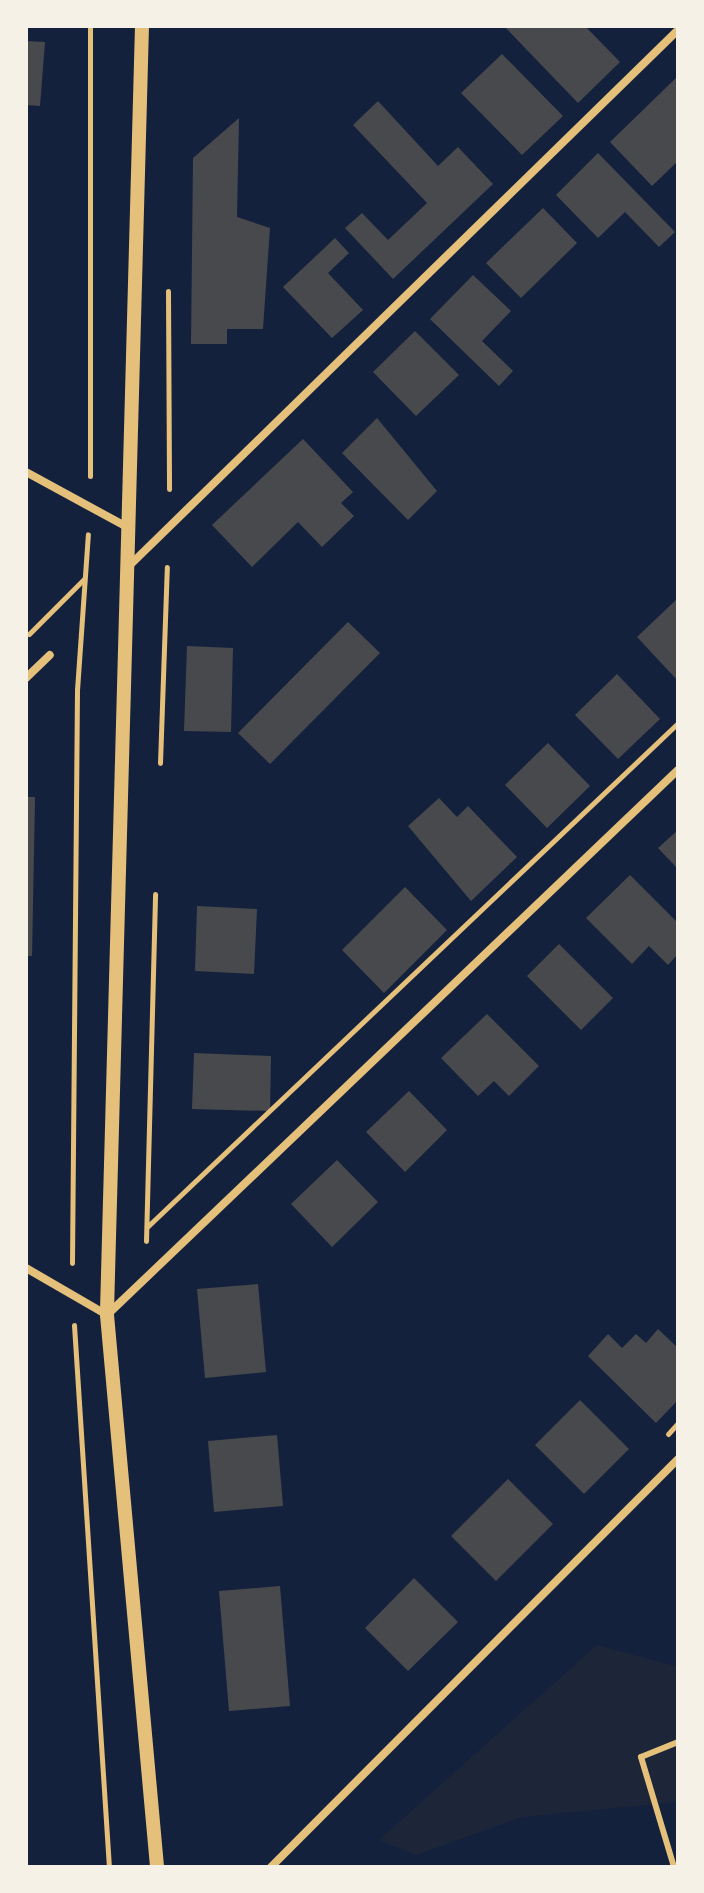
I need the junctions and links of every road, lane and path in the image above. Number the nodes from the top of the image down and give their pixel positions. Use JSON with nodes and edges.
{"nodes":[{"id":1,"x":142,"y":26,"type":"edge"},
{"id":2,"x":678,"y":30,"type":"edge"},
{"id":3,"x":168,"y":277,"type":"dead end"},
{"id":4,"x":26,"y":472,"type":"edge"},
{"id":5,"x":125,"y":526,"type":"junction"},
{"id":6,"x":169,"y":527,"type":"junction"},
{"id":7,"x":124,"y":571,"type":"junction"},
{"id":8,"x":85,"y":578,"type":"dead end"},
{"id":9,"x":26,"y":638,"type":"edge"},
{"id":10,"x":50,"y":655,"type":"dead end"},
{"id":11,"x":26,"y":678,"type":"edge"},
{"id":12,"x":678,"y":723,"type":"edge"},
{"id":13,"x":160,"y":763,"type":"dead end"},
{"id":14,"x":678,"y":770,"type":"edge"},
{"id":15,"x":155,"y":894,"type":"dead end"},
{"id":16,"x":147,"y":1227,"type":"junction"},
{"id":17,"x":26,"y":1268,"type":"edge"},
{"id":18,"x":145,"y":1279,"type":"junction"},
{"id":19,"x":107,"y":1315,"type":"junction"},
{"id":20,"x":678,"y":1459,"type":"edge"},
{"id":21,"x":678,"y":1742,"type":"edge"},
{"id":22,"x":157,"y":1867,"type":"edge"},
{"id":23,"x":271,"y":1867,"type":"edge"},
{"id":24,"x":674,"y":1867,"type":"edge"}],
"edges":[{"from":1,"to":5,"type":"street"},
{"from":2,"to":6,"type":"street"},
{"from":3,"to":6,"type":"path"},
{"from":4,"to":5,"type":"street"},
{"from":5,"to":7,"type":"street"},
{"from":6,"to":7,"type":"street"},
{"from":6,"to":13,"type":"path"},
{"from":7,"to":19,"type":"street"},
{"from":8,"to":9,"type":"path"},
{"from":10,"to":11,"type":"street"},
{"from":12,"to":16,"type":"path"},
{"from":14,"to":18,"type":"street"},
{"from":15,"to":16,"type":"path"},
{"from":16,"to":18,"type":"path"},
{"from":17,"to":19,"type":"street"},
{"from":18,"to":19,"type":"street"},
{"from":19,"to":22,"type":"street"},
{"from":20,"to":23,"type":"street"},
{"from":21,"to":24,"type":"lane"}]}
